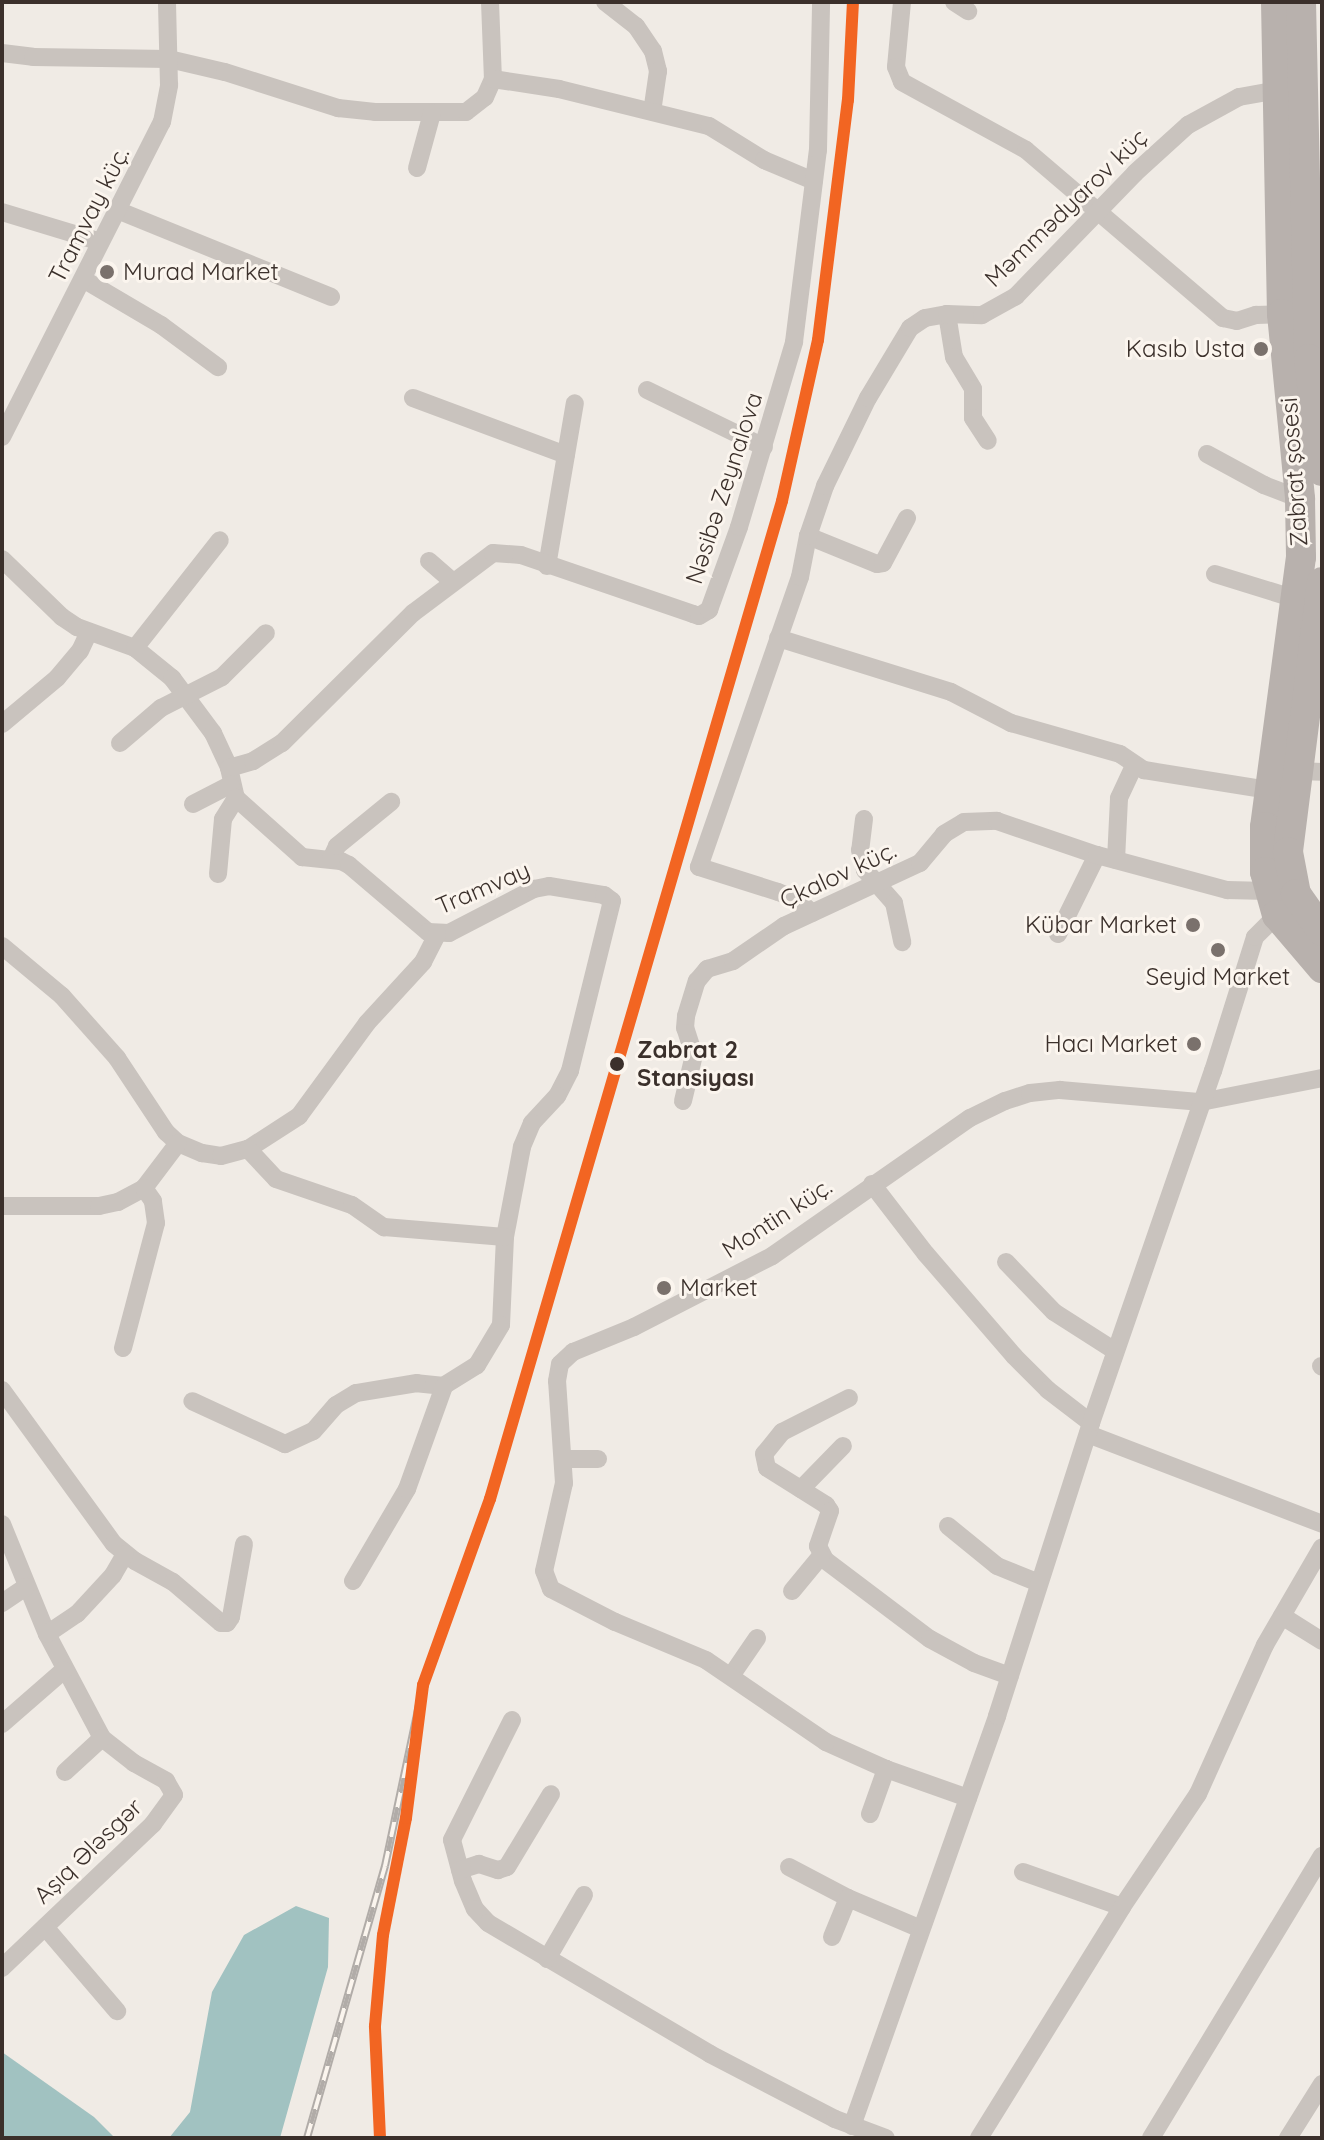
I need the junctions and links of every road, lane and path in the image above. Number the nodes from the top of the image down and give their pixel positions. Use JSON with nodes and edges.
{"nodes":[{"id":1,"x":167,"y":2,"type":"edge"},
{"id":2,"x":490,"y":2,"type":"edge"},
{"id":3,"x":605,"y":2,"type":"edge"},
{"id":4,"x":821,"y":2,"type":"edge"},
{"id":5,"x":902,"y":2,"type":"edge"},
{"id":6,"x":1276,"y":2,"type":"edge"},
{"id":7,"x":1301,"y":2,"type":"edge"},
{"id":8,"x":2,"y":53,"type":"edge"},
{"id":9,"x":169,"y":59,"type":"junction"},
{"id":10,"x":493,"y":79,"type":"junction"},
{"id":11,"x":1278,"y":90,"type":"junction"},
{"id":12,"x":652,"y":112,"type":"junction"},
{"id":13,"x":432,"y":113,"type":"junction"},
{"id":14,"x":417,"y":168,"type":"dead end"},
{"id":15,"x":1303,"y":176,"type":"edge"},
{"id":16,"x":814,"y":181,"type":"junction"},
{"id":17,"x":117,"y":210,"type":"junction"},
{"id":18,"x":1099,"y":210,"type":"junction"},
{"id":19,"x":2,"y":212,"type":"edge"},
{"id":20,"x":101,"y":242,"type":"junction"},
{"id":21,"x":83,"y":279,"type":"junction"},
{"id":22,"x":331,"y":297,"type":"dead end"},
{"id":23,"x":1304,"y":309,"type":"edge"},
{"id":24,"x":947,"y":314,"type":"junction"},
{"id":25,"x":218,"y":367,"type":"dead end"},
{"id":26,"x":647,"y":390,"type":"dead end"},
{"id":27,"x":413,"y":398,"type":"dead end"},
{"id":28,"x":575,"y":403,"type":"dead end"},
{"id":29,"x":3,"y":432,"type":"edge"},
{"id":30,"x":988,"y":441,"type":"dead end"},
{"id":31,"x":764,"y":447,"type":"junction"},
{"id":32,"x":1207,"y":454,"type":"dead end"},
{"id":33,"x":566,"y":455,"type":"junction"},
{"id":34,"x":1321,"y":458,"type":"edge"},
{"id":35,"x":1300,"y":499,"type":"junction"},
{"id":36,"x":907,"y":518,"type":"dead end"},
{"id":37,"x":808,"y":536,"type":"junction"},
{"id":38,"x":220,"y":540,"type":"dead end"},
{"id":39,"x":2,"y":559,"type":"edge"},
{"id":40,"x":429,"y":561,"type":"dead end"},
{"id":41,"x":547,"y":566,"type":"junction"},
{"id":42,"x":1215,"y":574,"type":"dead end"},
{"id":43,"x":452,"y":581,"type":"junction"},
{"id":44,"x":1322,"y":582,"type":"edge"},
{"id":45,"x":1296,"y":599,"type":"junction"},
{"id":46,"x":89,"y":632,"type":"junction"},
{"id":47,"x":266,"y":633,"type":"dead end"},
{"id":48,"x":778,"y":638,"type":"junction"},
{"id":49,"x":135,"y":648,"type":"junction"},
{"id":50,"x":185,"y":695,"type":"junction"},
{"id":51,"x":2,"y":724,"type":"edge"},
{"id":52,"x":120,"y":743,"type":"dead end"},
{"id":53,"x":1134,"y":766,"type":"junction"},
{"id":54,"x":1309,"y":772,"type":"edge"},
{"id":55,"x":232,"y":783,"type":"junction"},
{"id":56,"x":1269,"y":790,"type":"junction"},
{"id":57,"x":391,"y":802,"type":"dead end"},
{"id":58,"x":193,"y":804,"type":"dead end"},
{"id":59,"x":864,"y":819,"type":"dead end"},
{"id":60,"x":1106,"y":858,"type":"junction"},
{"id":61,"x":331,"y":859,"type":"junction"},
{"id":62,"x":218,"y":874,"type":"dead end"},
{"id":63,"x":875,"y":884,"type":"junction"},
{"id":64,"x":1272,"y":903,"type":"junction"},
{"id":65,"x":812,"y":913,"type":"junction"},
{"id":66,"x":1322,"y":931,"type":"edge"},
{"id":67,"x":437,"y":934,"type":"junction"},
{"id":68,"x":1058,"y":934,"type":"dead end"},
{"id":69,"x":902,"y":942,"type":"dead end"},
{"id":70,"x":2,"y":946,"type":"edge"},
{"id":71,"x":1322,"y":968,"type":"edge"},
{"id":72,"x":1322,"y":1078,"type":"edge"},
{"id":73,"x":683,"y":1101,"type":"dead end"},
{"id":74,"x":1201,"y":1102,"type":"junction"},
{"id":75,"x":178,"y":1143,"type":"junction"},
{"id":76,"x":248,"y":1149,"type":"junction"},
{"id":77,"x":872,"y":1184,"type":"junction"},
{"id":78,"x":144,"y":1188,"type":"junction"},
{"id":79,"x":2,"y":1206,"type":"edge"},
{"id":80,"x":505,"y":1237,"type":"junction"},
{"id":81,"x":1006,"y":1262,"type":"dead end"},
{"id":82,"x":123,"y":1348,"type":"dead end"},
{"id":83,"x":1115,"y":1351,"type":"junction"},
{"id":84,"x":444,"y":1386,"type":"junction"},
{"id":85,"x":2,"y":1390,"type":"edge"},
{"id":86,"x":849,"y":1398,"type":"dead end"},
{"id":87,"x":192,"y":1401,"type":"dead end"},
{"id":88,"x":1089,"y":1428,"type":"junction"},
{"id":89,"x":843,"y":1446,"type":"dead end"},
{"id":90,"x":564,"y":1459,"type":"junction"},
{"id":91,"x":598,"y":1459,"type":"dead end"},
{"id":92,"x":801,"y":1489,"type":"junction"},
{"id":93,"x":2,"y":1524,"type":"edge"},
{"id":94,"x":1322,"y":1524,"type":"edge"},
{"id":95,"x":948,"y":1526,"type":"dead end"},
{"id":96,"x":244,"y":1544,"type":"dead end"},
{"id":97,"x":1322,"y":1547,"type":"edge"},
{"id":98,"x":125,"y":1554,"type":"junction"},
{"id":99,"x":821,"y":1556,"type":"junction"},
{"id":100,"x":353,"y":1581,"type":"dead end"},
{"id":101,"x":1039,"y":1583,"type":"junction"},
{"id":102,"x":26,"y":1587,"type":"junction"},
{"id":103,"x":792,"y":1591,"type":"dead end"},
{"id":104,"x":2,"y":1603,"type":"edge"},
{"id":105,"x":1282,"y":1616,"type":"junction"},
{"id":106,"x":47,"y":1634,"type":"junction"},
{"id":107,"x":757,"y":1638,"type":"dead end"},
{"id":108,"x":1322,"y":1641,"type":"edge"},
{"id":109,"x":64,"y":1670,"type":"junction"},
{"id":110,"x":731,"y":1676,"type":"junction"},
{"id":111,"x":1010,"y":1676,"type":"junction"},
{"id":112,"x":512,"y":1720,"type":"dead end"},
{"id":113,"x":2,"y":1724,"type":"edge"},
{"id":114,"x":102,"y":1738,"type":"junction"},
{"id":115,"x":886,"y":1769,"type":"junction"},
{"id":116,"x":65,"y":1772,"type":"dead end"},
{"id":117,"x":551,"y":1794,"type":"dead end"},
{"id":118,"x":968,"y":1798,"type":"junction"},
{"id":119,"x":870,"y":1814,"type":"dead end"},
{"id":120,"x":1322,"y":1856,"type":"edge"},
{"id":121,"x":789,"y":1867,"type":"dead end"},
{"id":122,"x":460,"y":1870,"type":"junction"},
{"id":123,"x":1023,"y":1872,"type":"dead end"},
{"id":124,"x":584,"y":1895,"type":"dead end"},
{"id":125,"x":848,"y":1898,"type":"junction"},
{"id":126,"x":1122,"y":1907,"type":"junction"},
{"id":127,"x":45,"y":1927,"type":"junction"},
{"id":128,"x":921,"y":1929,"type":"junction"},
{"id":129,"x":832,"y":1937,"type":"dead end"},
{"id":130,"x":547,"y":1959,"type":"junction"},
{"id":131,"x":2,"y":1968,"type":"edge"},
{"id":132,"x":117,"y":2011,"type":"dead end"},
{"id":133,"x":1322,"y":2084,"type":"edge"},
{"id":134,"x":852,"y":2126,"type":"junction"},
{"id":135,"x":886,"y":2138,"type":"edge"},
{"id":136,"x":979,"y":2138,"type":"edge"},
{"id":137,"x":1151,"y":2138,"type":"edge"},
{"id":138,"x":1288,"y":2138,"type":"edge"}],
"edges":[{"from":1,"to":9,"type":"street","name":"Tramvay küç."},
{"from":2,"to":10,"type":"street"},
{"from":3,"to":12,"type":"street"},
{"from":4,"to":16,"type":"street","name":"Nəsibə Zeynalova"},
{"from":5,"to":18,"type":"street"},
{"from":6,"to":11,"type":"main road","name":"Zabrat şosesi"},
{"from":7,"to":15,"type":"main road","name":"Zabrat şosesi"},
{"from":8,"to":9,"type":"street"},
{"from":9,"to":13,"type":"street"},
{"from":9,"to":17,"type":"street","name":"Tramvay küç."},
{"from":10,"to":12,"type":"street"},
{"from":10,"to":13,"type":"street"},
{"from":11,"to":15,"type":"main road","name":"Zabrat şosesi"},
{"from":11,"to":18,"type":"street","name":"Məmmədyarov küç"},
{"from":12,"to":16,"type":"street"},
{"from":13,"to":14,"type":"street"},
{"from":15,"to":23,"type":"main road","name":"Zabrat şosesi"},
{"from":16,"to":31,"type":"street","name":"Nəsibə Zeynalova"},
{"from":17,"to":20,"type":"street","name":"Tramvay küç."},
{"from":17,"to":22,"type":"street"},
{"from":18,"to":23,"type":"street"},
{"from":18,"to":24,"type":"street","name":"Məmmədyarov küç"},
{"from":19,"to":20,"type":"street"},
{"from":20,"to":21,"type":"street","name":"Tramvay küç."},
{"from":21,"to":25,"type":"street"},
{"from":21,"to":29,"type":"street","name":"Tramvay küç."},
{"from":23,"to":34,"type":"main road","name":"Zabrat şosesi"},
{"from":23,"to":35,"type":"main road","name":"Zabrat şosesi"},
{"from":24,"to":30,"type":"street"},
{"from":24,"to":37,"type":"street","name":"Məmmədyarov küç"},
{"from":26,"to":31,"type":"street"},
{"from":27,"to":33,"type":"street"},
{"from":28,"to":33,"type":"street"},
{"from":31,"to":41,"type":"street","name":"Nəsibə Zeynalova"},
{"from":32,"to":35,"type":"street"},
{"from":33,"to":41,"type":"street"},
{"from":35,"to":45,"type":"main road","name":"Zabrat şosesi"},
{"from":36,"to":37,"type":"street"},
{"from":37,"to":48,"type":"street","name":"Məmmədyarov küç"},
{"from":38,"to":49,"type":"street"},
{"from":39,"to":46,"type":"street","name":"Tramvay"},
{"from":40,"to":43,"type":"street"},
{"from":41,"to":43,"type":"street","name":"Nəsibə Zeynalova"},
{"from":42,"to":45,"type":"street"},
{"from":43,"to":55,"type":"street","name":"Nəsibə Zeynalova"},
{"from":44,"to":54,"type":"main road"},
{"from":45,"to":56,"type":"main road","name":"Zabrat şosesi"},
{"from":46,"to":49,"type":"street","name":"Tramvay"},
{"from":46,"to":51,"type":"street"},
{"from":47,"to":50,"type":"street"},
{"from":48,"to":53,"type":"street"},
{"from":48,"to":65,"type":"street","name":"Məmmədyarov küç"},
{"from":49,"to":50,"type":"street","name":"Tramvay"},
{"from":50,"to":52,"type":"street"},
{"from":50,"to":55,"type":"street","name":"Tramvay"},
{"from":53,"to":56,"type":"street"},
{"from":53,"to":60,"type":"street"},
{"from":54,"to":66,"type":"main road"},
{"from":55,"to":58,"type":"street","name":"Nəsibə Zeynalova"},
{"from":55,"to":61,"type":"street","name":"Tramvay"},
{"from":55,"to":62,"type":"street"},
{"from":56,"to":64,"type":"main road","name":"Zabrat şosesi"},
{"from":57,"to":61,"type":"street"},
{"from":59,"to":63,"type":"street"},
{"from":60,"to":63,"type":"street","name":"Çkalov küç."},
{"from":60,"to":64,"type":"street","name":"Çkalov küç."},
{"from":60,"to":68,"type":"street"},
{"from":61,"to":67,"type":"street","name":"Tramvay"},
{"from":63,"to":65,"type":"street","name":"Çkalov küç."},
{"from":63,"to":69,"type":"street"},
{"from":64,"to":71,"type":"main road"},
{"from":64,"to":74,"type":"street"},
{"from":65,"to":73,"type":"street","name":"Çkalov küç."},
{"from":67,"to":76,"type":"street"},
{"from":67,"to":80,"type":"street","name":"Tramvay"},
{"from":70,"to":75,"type":"street"},
{"from":72,"to":74,"type":"street","name":"Montin küç."},
{"from":74,"to":77,"type":"street","name":"Montin küç."},
{"from":74,"to":83,"type":"street"},
{"from":75,"to":76,"type":"street"},
{"from":75,"to":78,"type":"street"},
{"from":76,"to":80,"type":"street"},
{"from":77,"to":88,"type":"street"},
{"from":77,"to":90,"type":"street","name":"Montin küç."},
{"from":78,"to":79,"type":"street"},
{"from":78,"to":82,"type":"street"},
{"from":80,"to":84,"type":"street","name":"Tramvay"},
{"from":81,"to":83,"type":"street"},
{"from":83,"to":88,"type":"street"},
{"from":84,"to":87,"type":"street"},
{"from":84,"to":100,"type":"street"},
{"from":85,"to":98,"type":"street"},
{"from":86,"to":92,"type":"street"},
{"from":88,"to":94,"type":"street"},
{"from":88,"to":101,"type":"street"},
{"from":89,"to":92,"type":"street"},
{"from":90,"to":91,"type":"street"},
{"from":90,"to":110,"type":"street","name":"Montin küç."},
{"from":92,"to":99,"type":"street"},
{"from":93,"to":102,"type":"street","name":"Aşıq Ələsgər"},
{"from":95,"to":101,"type":"street"},
{"from":96,"to":98,"type":"street"},
{"from":97,"to":105,"type":"street"},
{"from":98,"to":106,"type":"street"},
{"from":99,"to":103,"type":"street"},
{"from":99,"to":111,"type":"street"},
{"from":101,"to":111,"type":"street"},
{"from":102,"to":104,"type":"street"},
{"from":102,"to":106,"type":"street","name":"Aşıq Ələsgər"},
{"from":105,"to":108,"type":"street"},
{"from":105,"to":126,"type":"street"},
{"from":106,"to":109,"type":"street","name":"Aşıq Ələsgər"},
{"from":107,"to":110,"type":"street"},
{"from":109,"to":113,"type":"street"},
{"from":109,"to":114,"type":"street","name":"Aşıq Ələsgər"},
{"from":110,"to":115,"type":"street","name":"Montin küç."},
{"from":111,"to":118,"type":"street"},
{"from":112,"to":122,"type":"street"},
{"from":114,"to":116,"type":"street"},
{"from":114,"to":127,"type":"street","name":"Aşıq Ələsgər"},
{"from":115,"to":118,"type":"street","name":"Montin küç."},
{"from":115,"to":119,"type":"street"},
{"from":117,"to":122,"type":"street"},
{"from":118,"to":128,"type":"street"},
{"from":120,"to":137,"type":"street"},
{"from":121,"to":125,"type":"street"},
{"from":122,"to":130,"type":"street"},
{"from":123,"to":126,"type":"street"},
{"from":124,"to":130,"type":"street"},
{"from":125,"to":128,"type":"street"},
{"from":125,"to":129,"type":"street"},
{"from":126,"to":136,"type":"street"},
{"from":127,"to":131,"type":"street","name":"Aşıq Ələsgər"},
{"from":127,"to":132,"type":"street"},
{"from":128,"to":134,"type":"street"},
{"from":130,"to":134,"type":"street"},
{"from":133,"to":138,"type":"street"},
{"from":134,"to":135,"type":"street"}]}
